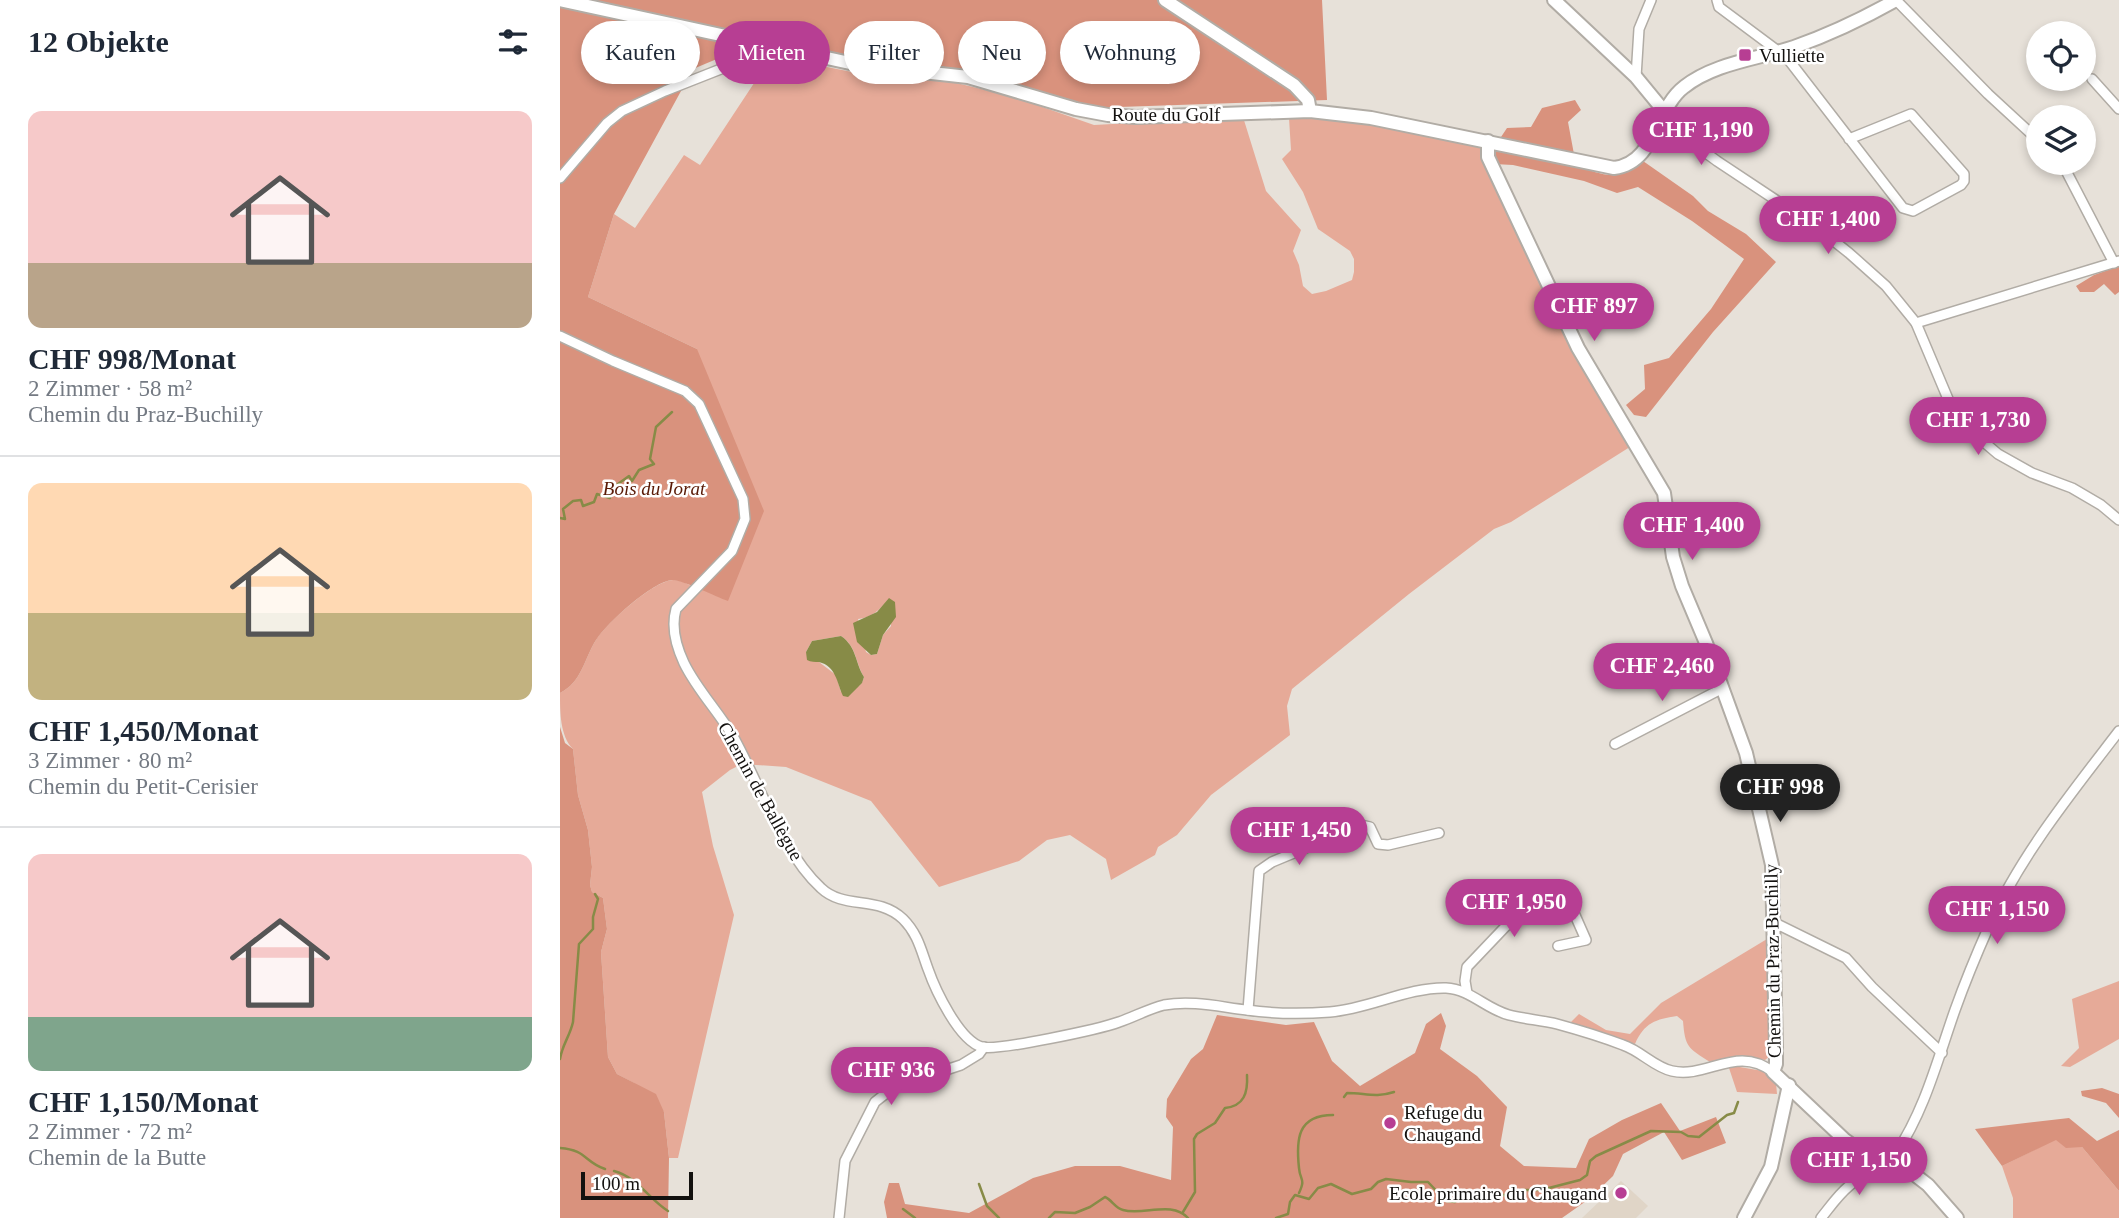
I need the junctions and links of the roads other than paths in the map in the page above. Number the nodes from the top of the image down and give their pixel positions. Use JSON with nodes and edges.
{"nodes":[{"id":1,"x":560,"y":0,"type":"edge"},
{"id":2,"x":1165,"y":0,"type":"edge"},
{"id":3,"x":1554,"y":0,"type":"edge"},
{"id":4,"x":1651,"y":0,"type":"edge"},
{"id":5,"x":1717,"y":0,"type":"edge"},
{"id":6,"x":1896,"y":0,"type":"edge"},
{"id":7,"x":714,"y":34,"type":"edge"},
{"id":8,"x":1779,"y":51,"type":"junction"},
{"id":9,"x":830,"y":59,"type":"edge"},
{"id":10,"x":714,"y":71,"type":"edge"},
{"id":11,"x":1636,"y":77,"type":"junction"},
{"id":12,"x":2096,"y":83,"type":"edge"},
{"id":13,"x":2119,"y":109,"type":"edge"},
{"id":14,"x":1310,"y":111,"type":"junction"},
{"id":15,"x":1664,"y":111,"type":"junction"},
{"id":16,"x":1656,"y":127,"type":"junction"},
{"id":17,"x":1672,"y":128,"type":"junction"},
{"id":18,"x":2026,"y":129,"type":"edge"},
{"id":19,"x":1849,"y":139,"type":"junction"},
{"id":20,"x":1488,"y":141,"type":"junction"},
{"id":21,"x":2069,"y":175,"type":"edge"},
{"id":22,"x":560,"y":178,"type":"edge"},
{"id":23,"x":2116,"y":262,"type":"edge"},
{"id":24,"x":1916,"y":323,"type":"junction"},
{"id":25,"x":560,"y":335,"type":"edge"},
{"id":26,"x":2119,"y":520,"type":"edge"},
{"id":27,"x":1723,"y":688,"type":"junction"},
{"id":28,"x":2119,"y":731,"type":"edge"},
{"id":29,"x":1615,"y":744,"type":"dead end"},
{"id":30,"x":1439,"y":833,"type":"dead end"},
{"id":31,"x":1775,"y":923,"type":"junction"},
{"id":32,"x":1559,"y":946,"type":"dead end"},
{"id":33,"x":1467,"y":993,"type":"junction"},
{"id":34,"x":1248,"y":1010,"type":"junction"},
{"id":35,"x":984,"y":1047,"type":"junction"},
{"id":36,"x":1942,"y":1053,"type":"junction"},
{"id":37,"x":1773,"y":1072,"type":"junction"},
{"id":38,"x":1789,"y":1085,"type":"junction"},
{"id":39,"x":1888,"y":1163,"type":"junction"},
{"id":40,"x":839,"y":1218,"type":"edge"},
{"id":41,"x":1744,"y":1218,"type":"edge"},
{"id":42,"x":1821,"y":1218,"type":"edge"},
{"id":43,"x":1957,"y":1218,"type":"edge"}],
"edges":[{"from":1,"to":7,"type":"street","name":"Route du Golf"},
{"from":2,"to":14,"type":"street"},
{"from":3,"to":11,"type":"street"},
{"from":4,"to":11,"type":"street"},
{"from":5,"to":8,"type":"street"},
{"from":6,"to":8,"type":"street"},
{"from":6,"to":18,"type":"street"},
{"from":8,"to":15,"type":"street","name":"Route du Golf"},
{"from":8,"to":19,"type":"street"},
{"from":9,"to":14,"type":"street","name":"Route du Golf"},
{"from":10,"to":22,"type":"street"},
{"from":11,"to":15,"type":"street"},
{"from":12,"to":13,"type":"street"},
{"from":14,"to":20,"type":"street","name":"Route du Golf"},
{"from":15,"to":16,"type":"street","name":"Route du Golf"},
{"from":15,"to":17,"type":"street"},
{"from":16,"to":17,"type":"street"},
{"from":16,"to":20,"type":"street","name":"Route du Golf"},
{"from":17,"to":24,"type":"street"},
{"from":19,"to":19,"type":"street"},
{"from":20,"to":27,"type":"street","name":"Chemin du Praz-Buchilly"},
{"from":21,"to":23,"type":"street"},
{"from":23,"to":24,"type":"street"},
{"from":24,"to":26,"type":"street"},
{"from":25,"to":35,"type":"street","name":"Chemin de Ballègue"},
{"from":27,"to":29,"type":"street"},
{"from":27,"to":31,"type":"street","name":"Chemin du Praz-Buchilly"},
{"from":28,"to":36,"type":"street"},
{"from":30,"to":34,"type":"street"},
{"from":31,"to":36,"type":"street"},
{"from":31,"to":37,"type":"street","name":"Chemin du Praz-Buchilly"},
{"from":32,"to":33,"type":"street"},
{"from":33,"to":34,"type":"street"},
{"from":33,"to":37,"type":"street"},
{"from":34,"to":35,"type":"street"},
{"from":35,"to":40,"type":"street"},
{"from":36,"to":39,"type":"street"},
{"from":37,"to":38,"type":"street"},
{"from":38,"to":39,"type":"street"},
{"from":38,"to":41,"type":"street"},
{"from":39,"to":42,"type":"street"},
{"from":39,"to":43,"type":"street"}]}
